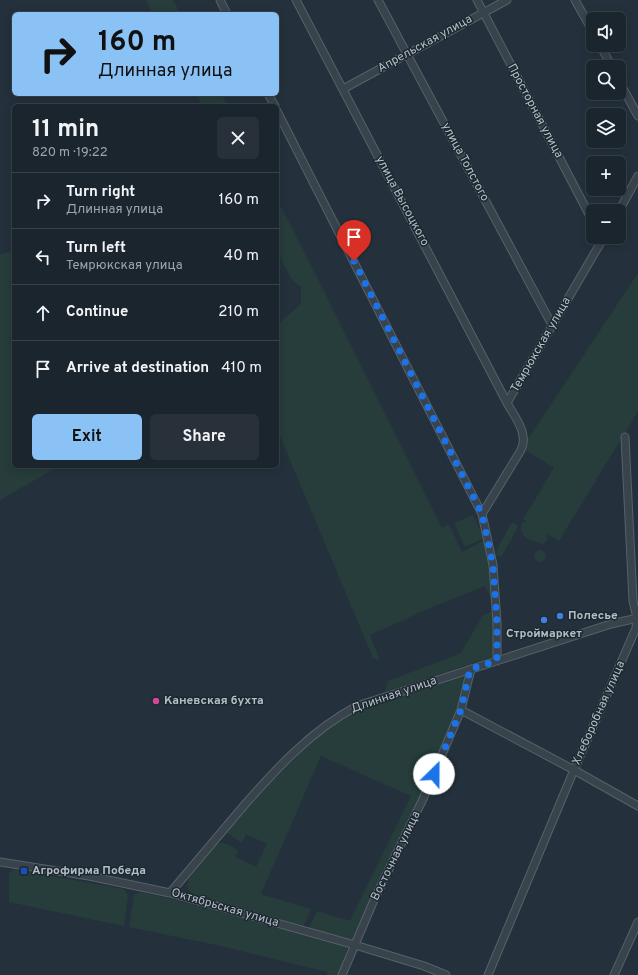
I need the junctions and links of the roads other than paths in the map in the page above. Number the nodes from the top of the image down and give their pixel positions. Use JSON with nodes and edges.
{"nodes":[{"id":1,"x":220,"y":0,"type":"edge"},
{"id":2,"x":296,"y":0,"type":"edge"},
{"id":3,"x":378,"y":0,"type":"edge"},
{"id":4,"x":477,"y":0,"type":"edge"},
{"id":5,"x":507,"y":0,"type":"edge"},
{"id":6,"x":576,"y":0,"type":"edge"},
{"id":7,"x":226,"y":12,"type":"edge"},
{"id":8,"x":484,"y":12,"type":"junction"},
{"id":9,"x":586,"y":19,"type":"edge"},
{"id":10,"x":407,"y":54,"type":"junction"},
{"id":11,"x":343,"y":89,"type":"junction"},
{"id":12,"x":626,"y":94,"type":"edge"},
{"id":13,"x":279,"y":115,"type":"edge"},
{"id":14,"x":638,"y":116,"type":"edge"},
{"id":15,"x":638,"y":176,"type":"edge"},
{"id":16,"x":623,"y":204,"type":"edge"},
{"id":17,"x":586,"y":209,"type":"edge"},
{"id":18,"x":599,"y":244,"type":"edge"},
{"id":19,"x":552,"y":325,"type":"junction"},
{"id":20,"x":507,"y":403,"type":"junction"},
{"id":21,"x":625,"y":437,"type":"dead end"},
{"id":22,"x":482,"y":514,"type":"junction"},
{"id":23,"x":637,"y":618,"type":"edge"},
{"id":24,"x":497,"y":661,"type":"junction"},
{"id":25,"x":470,"y":669,"type":"junction"},
{"id":26,"x":461,"y":710,"type":"junction"},
{"id":27,"x":574,"y":770,"type":"junction"},
{"id":28,"x":638,"y":806,"type":"edge"},
{"id":29,"x":0,"y":862,"type":"edge"},
{"id":30,"x":170,"y":893,"type":"junction"},
{"id":31,"x":638,"y":922,"type":"edge"},
{"id":32,"x":355,"y":945,"type":"junction"},
{"id":33,"x":342,"y":975,"type":"edge"},
{"id":34,"x":446,"y":975,"type":"edge"},
{"id":35,"x":488,"y":975,"type":"edge"},
{"id":36,"x":614,"y":975,"type":"edge"}],
"edges":[{"from":1,"to":7,"type":"street"},
{"from":2,"to":11,"type":"street","name":"улица Высоцкого"},
{"from":3,"to":10,"type":"street","name":"улица Толстого"},
{"from":4,"to":8,"type":"street","name":"Просторная улица"},
{"from":5,"to":8,"type":"street","name":"Апрельская улица"},
{"from":6,"to":9,"type":"street"},
{"from":8,"to":10,"type":"street","name":"Апрельская улица"},
{"from":8,"to":17,"type":"street","name":"Просторная улица"},
{"from":10,"to":11,"type":"street","name":"Апрельская улица"},
{"from":10,"to":19,"type":"street","name":"улица Толстого"},
{"from":11,"to":20,"type":"street","name":"улица Высоцкого"},
{"from":12,"to":14,"type":"street"},
{"from":13,"to":22,"type":"street"},
{"from":15,"to":16,"type":"street"},
{"from":18,"to":19,"type":"street","name":"Темрюкская улица"},
{"from":19,"to":20,"type":"street","name":"Темрюкская улица"},
{"from":20,"to":22,"type":"street","name":"Темрюкская улица"},
{"from":21,"to":23,"type":"street","name":"Хлеборобная улица"},
{"from":22,"to":24,"type":"street"},
{"from":23,"to":24,"type":"street","name":"Длинная улица"},
{"from":23,"to":27,"type":"street","name":"Хлеборобная улица"},
{"from":24,"to":25,"type":"street","name":"Длинная улица"},
{"from":25,"to":26,"type":"street","name":"Восточная улица"},
{"from":25,"to":30,"type":"street","name":"Длинная улица"},
{"from":26,"to":27,"type":"street"},
{"from":26,"to":32,"type":"street","name":"Восточная улица"},
{"from":27,"to":28,"type":"street"},
{"from":27,"to":35,"type":"street","name":"Хлеборобная улица"},
{"from":29,"to":30,"type":"street","name":"Октябрьская улица"},
{"from":30,"to":32,"type":"street","name":"Октябрьская улица"},
{"from":31,"to":36,"type":"street"},
{"from":32,"to":33,"type":"street","name":"Восточная улица"},
{"from":32,"to":34,"type":"street","name":"Октябрьская улица"}]}
